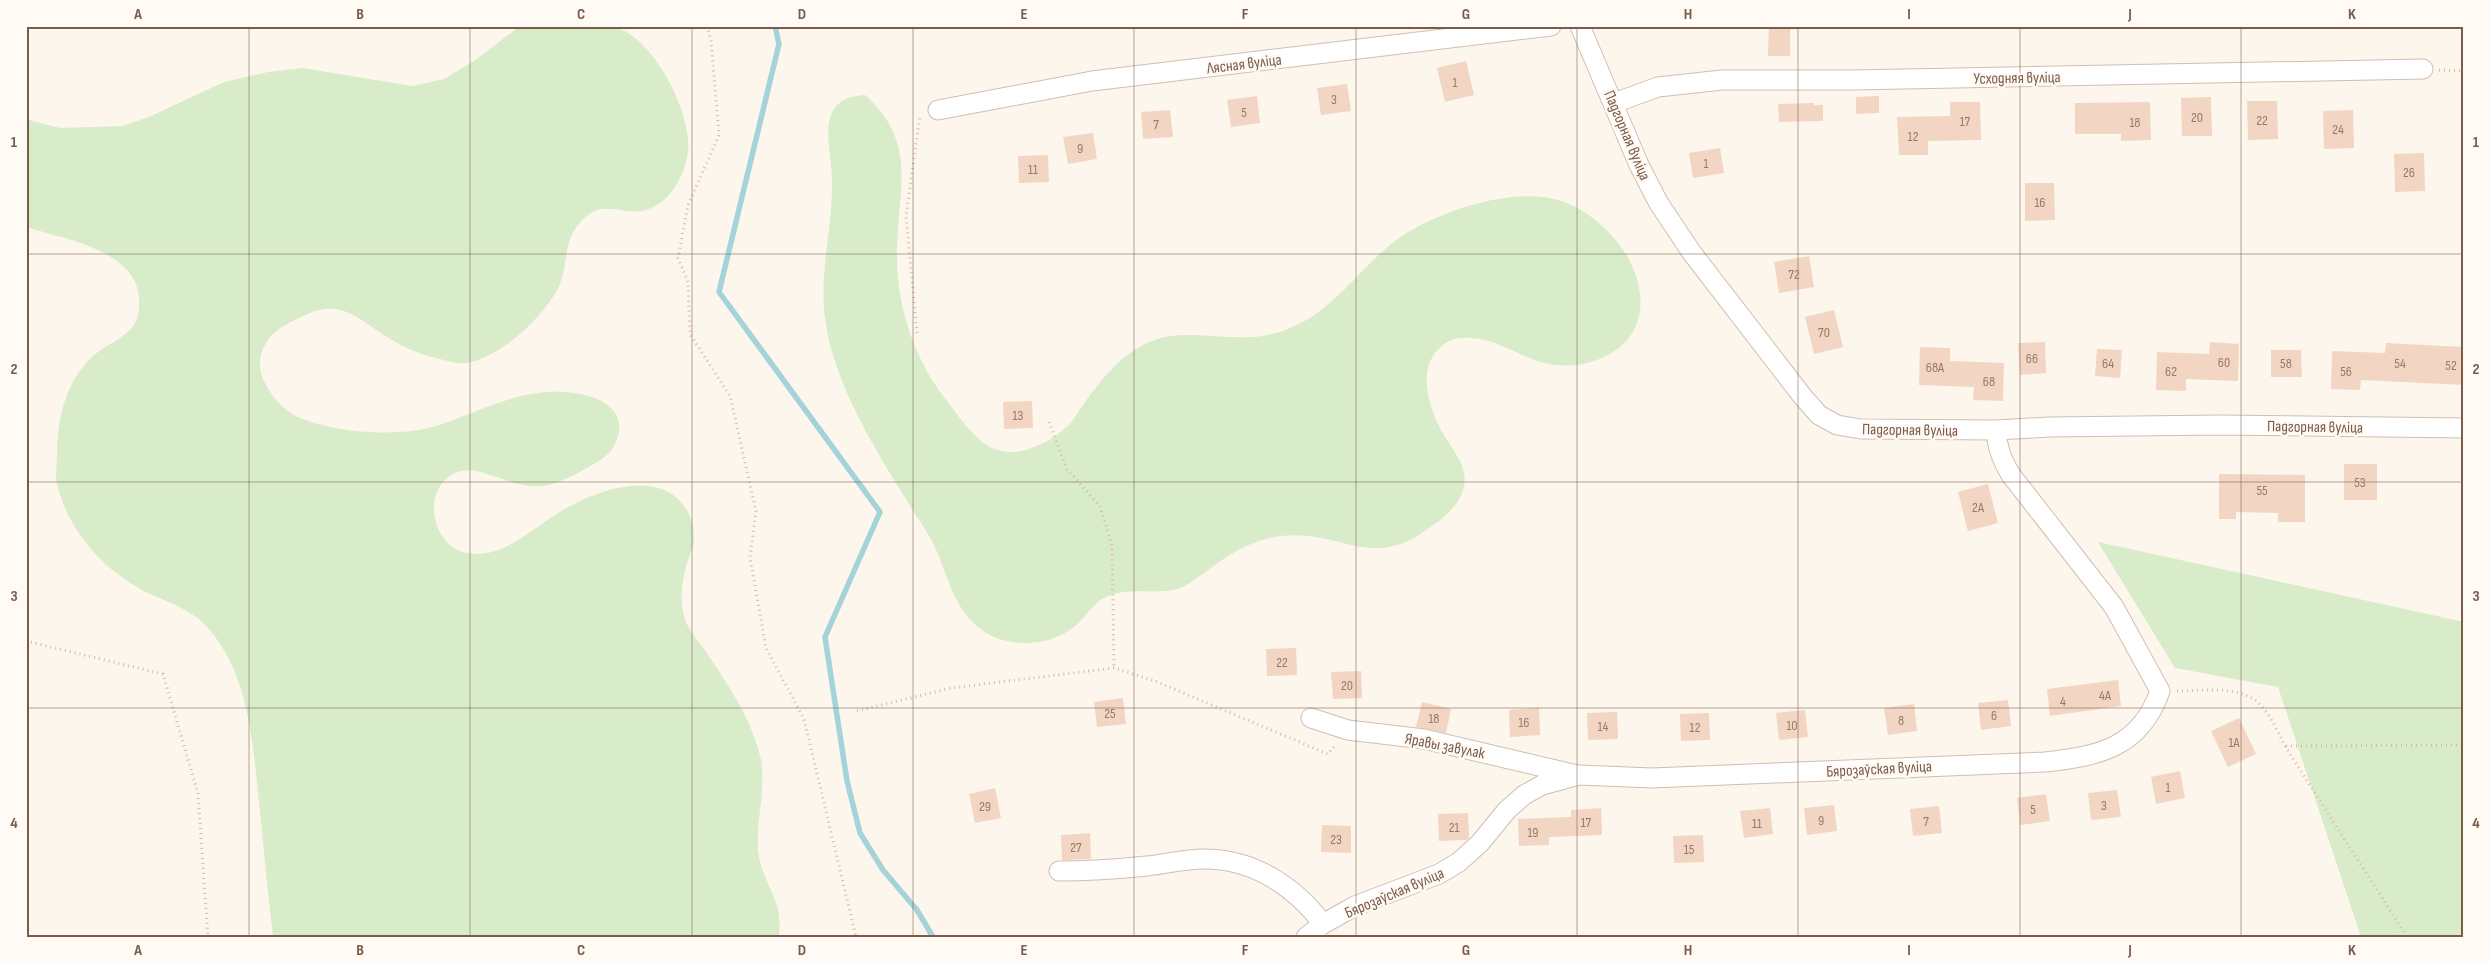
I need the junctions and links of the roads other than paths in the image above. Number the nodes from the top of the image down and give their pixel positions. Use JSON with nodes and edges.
{"nodes":[{"id":1,"x":1551,"y":26,"type":"edge"},
{"id":2,"x":1580,"y":26,"type":"edge"},
{"id":3,"x":2423,"y":69,"type":"road end"},
{"id":4,"x":1614,"y":103,"type":"junction"},
{"id":5,"x":938,"y":110,"type":"road end"},
{"id":6,"x":2464,"y":428,"type":"edge"},
{"id":7,"x":1996,"y":430,"type":"junction"},
{"id":8,"x":1311,"y":718,"type":"dead end"},
{"id":9,"x":1579,"y":775,"type":"junction"},
{"id":10,"x":1060,"y":871,"type":"dead end"},
{"id":11,"x":1323,"y":924,"type":"junction"},
{"id":12,"x":1306,"y":937,"type":"edge"}],
"edges":[{"from":1,"to":5,"type":"street","name":"Лясная вуліца"},
{"from":2,"to":4,"type":"street","name":"Падгорная вуліца"},
{"from":3,"to":4,"type":"street","name":"Усходняя вуліца"},
{"from":4,"to":7,"type":"street","name":"Падгорная вуліца"},
{"from":6,"to":7,"type":"street","name":"Падгорная вуліца"},
{"from":7,"to":9,"type":"street","name":"Бярозаўская вуліца"},
{"from":8,"to":9,"type":"street","name":"Яравы завулак"},
{"from":9,"to":11,"type":"street","name":"Бярозаўская вуліца"},
{"from":10,"to":11,"type":"street"},
{"from":11,"to":12,"type":"street","name":"Бярозаўская вуліца"}]}
